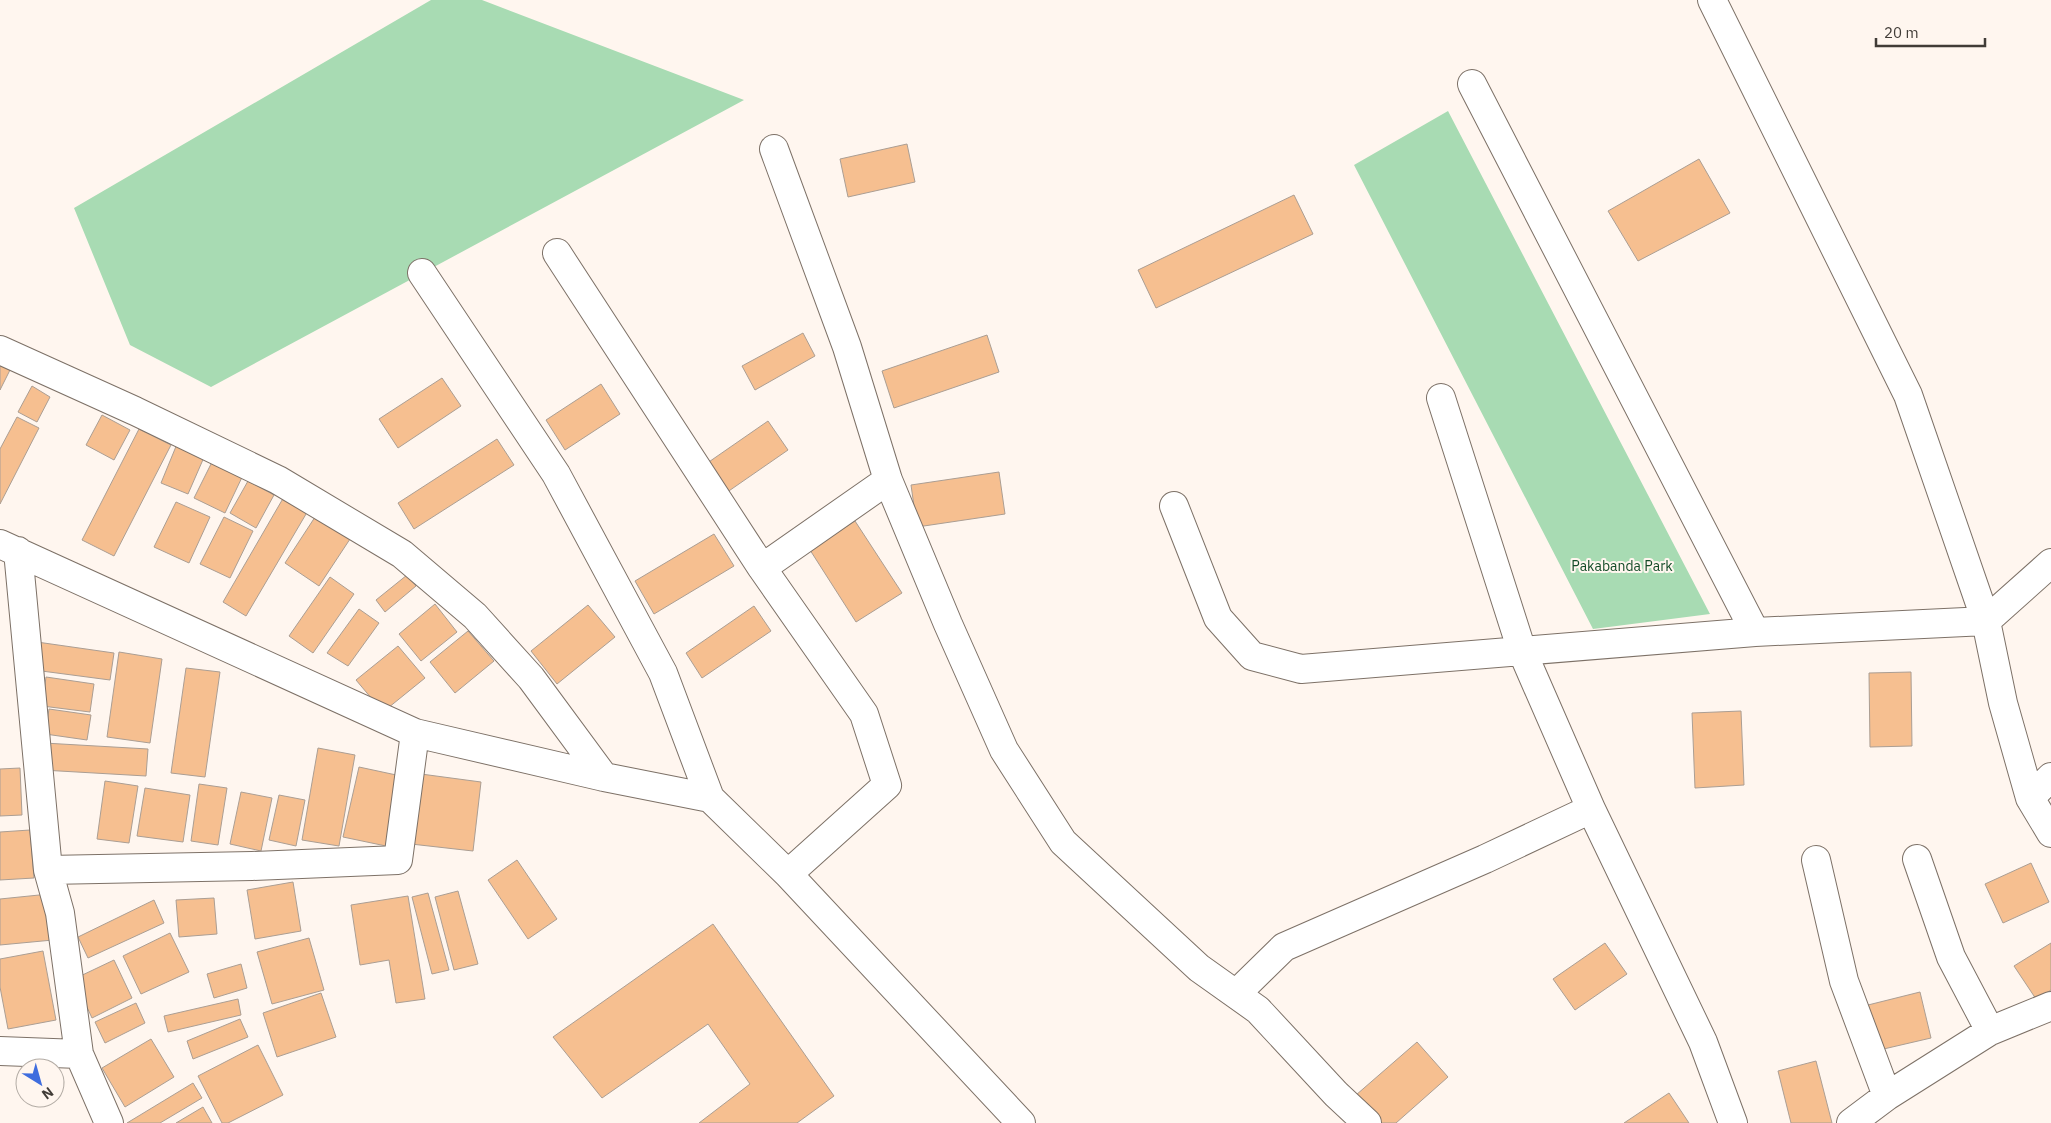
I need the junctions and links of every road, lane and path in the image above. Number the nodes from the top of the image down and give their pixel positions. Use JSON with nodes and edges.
{"nodes":[{"id":1,"x":1712,"y":0,"type":"edge"},
{"id":2,"x":1472,"y":84,"type":"dead end"},
{"id":3,"x":774,"y":149,"type":"dead end"},
{"id":4,"x":557,"y":253,"type":"dead end"},
{"id":5,"x":422,"y":273,"type":"dead end"},
{"id":6,"x":0,"y":350,"type":"edge"},
{"id":7,"x":1441,"y":398,"type":"dead end"},
{"id":8,"x":888,"y":480,"type":"junction"},
{"id":9,"x":1174,"y":506,"type":"dead end"},
{"id":10,"x":9,"y":547,"type":"edge"},
{"id":11,"x":2051,"y":563,"type":"edge"},
{"id":12,"x":762,"y":568,"type":"junction"},
{"id":13,"x":1986,"y":621,"type":"junction"},
{"id":14,"x":1755,"y":632,"type":"junction"},
{"id":15,"x":1522,"y":652,"type":"junction"},
{"id":16,"x":415,"y":733,"type":"junction"},
{"id":17,"x":604,"y":777,"type":"junction"},
{"id":18,"x":2051,"y":777,"type":"edge"},
{"id":19,"x":710,"y":798,"type":"junction"},
{"id":20,"x":2030,"y":798,"type":"junction"},
{"id":21,"x":1591,"y":809,"type":"junction"},
{"id":22,"x":2051,"y":833,"type":"edge"},
{"id":23,"x":1917,"y":859,"type":"dead end"},
{"id":24,"x":1816,"y":860,"type":"dead end"},
{"id":25,"x":48,"y":870,"type":"junction"},
{"id":26,"x":788,"y":874,"type":"junction"},
{"id":27,"x":1236,"y":994,"type":"junction"},
{"id":28,"x":2051,"y":1006,"type":"edge"},
{"id":29,"x":1990,"y":1032,"type":"junction"},
{"id":30,"x":0,"y":1051,"type":"edge"},
{"id":31,"x":79,"y":1054,"type":"junction"},
{"id":32,"x":1887,"y":1096,"type":"junction"},
{"id":33,"x":109,"y":1123,"type":"edge"},
{"id":34,"x":1021,"y":1123,"type":"edge"},
{"id":35,"x":1367,"y":1123,"type":"edge"},
{"id":36,"x":1734,"y":1123,"type":"edge"},
{"id":37,"x":1851,"y":1123,"type":"edge"}],
"edges":[{"from":1,"to":13,"type":"street"},
{"from":2,"to":14,"type":"street"},
{"from":3,"to":8,"type":"street"},
{"from":4,"to":12,"type":"street"},
{"from":5,"to":19,"type":"street"},
{"from":6,"to":17,"type":"street"},
{"from":7,"to":15,"type":"street"},
{"from":8,"to":12,"type":"street"},
{"from":8,"to":27,"type":"street"},
{"from":9,"to":15,"type":"street"},
{"from":10,"to":16,"type":"street"},
{"from":10,"to":25,"type":"street"},
{"from":11,"to":13,"type":"street"},
{"from":12,"to":26,"type":"street"},
{"from":13,"to":14,"type":"street"},
{"from":13,"to":20,"type":"street"},
{"from":14,"to":15,"type":"street"},
{"from":15,"to":21,"type":"street"},
{"from":16,"to":17,"type":"street"},
{"from":16,"to":25,"type":"street"},
{"from":17,"to":19,"type":"street"},
{"from":18,"to":20,"type":"street"},
{"from":19,"to":26,"type":"street"},
{"from":20,"to":22,"type":"street"},
{"from":21,"to":27,"type":"street"},
{"from":21,"to":36,"type":"street"},
{"from":23,"to":29,"type":"street"},
{"from":24,"to":32,"type":"street"},
{"from":25,"to":31,"type":"street"},
{"from":26,"to":34,"type":"street"},
{"from":27,"to":35,"type":"street"},
{"from":28,"to":29,"type":"street"},
{"from":29,"to":32,"type":"street"},
{"from":30,"to":31,"type":"street"},
{"from":31,"to":33,"type":"street"},
{"from":32,"to":37,"type":"street"}]}
